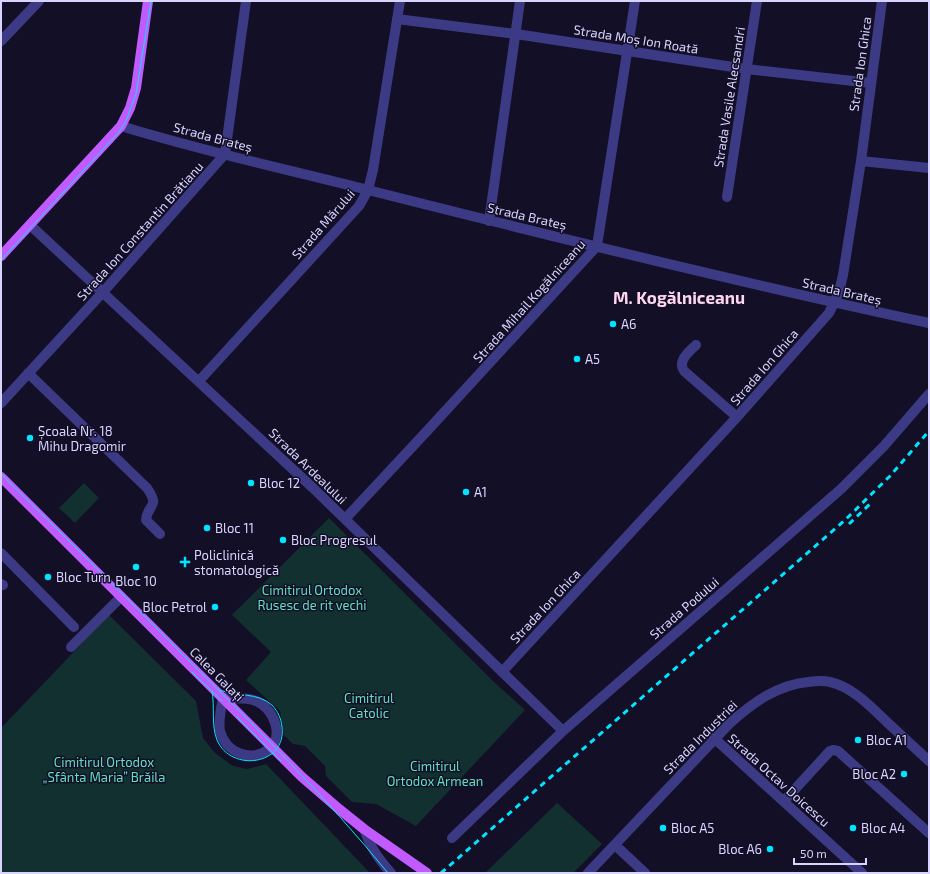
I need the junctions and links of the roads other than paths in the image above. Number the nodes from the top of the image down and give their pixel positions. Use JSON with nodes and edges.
{"nodes":[{"id":1,"x":39,"y":1,"type":"edge"},
{"id":2,"x":148,"y":1,"type":"edge"},
{"id":3,"x":246,"y":1,"type":"edge"},
{"id":4,"x":400,"y":1,"type":"edge"},
{"id":5,"x":520,"y":1,"type":"edge"},
{"id":6,"x":635,"y":1,"type":"edge"},
{"id":7,"x":757,"y":1,"type":"edge"},
{"id":8,"x":882,"y":1,"type":"edge"},
{"id":9,"x":397,"y":19,"type":"junction"},
{"id":10,"x":516,"y":34,"type":"junction"},
{"id":11,"x":1,"y":41,"type":"edge"},
{"id":12,"x":627,"y":50,"type":"junction"},
{"id":13,"x":746,"y":69,"type":"junction"},
{"id":14,"x":871,"y":83,"type":"junction"},
{"id":15,"x":121,"y":126,"type":"junction"},
{"id":16,"x":225,"y":154,"type":"junction"},
{"id":17,"x":860,"y":161,"type":"junction"},
{"id":18,"x":929,"y":168,"type":"edge"},
{"id":19,"x":368,"y":190,"type":"junction"},
{"id":20,"x":727,"y":197,"type":"dead end"},
{"id":21,"x":489,"y":221,"type":"junction"},
{"id":22,"x":30,"y":225,"type":"junction"},
{"id":23,"x":597,"y":246,"type":"junction"},
{"id":24,"x":1,"y":256,"type":"edge"},
{"id":25,"x":103,"y":292,"type":"junction"},
{"id":26,"x":834,"y":303,"type":"junction"},
{"id":27,"x":929,"y":324,"type":"edge"},
{"id":28,"x":696,"y":345,"type":"dead end"},
{"id":29,"x":28,"y":373,"type":"junction"},
{"id":30,"x":199,"y":381,"type":"junction"},
{"id":31,"x":929,"y":394,"type":"edge"},
{"id":32,"x":1,"y":403,"type":"edge"},
{"id":33,"x":737,"y":417,"type":"junction"},
{"id":34,"x":1,"y":477,"type":"edge"},
{"id":35,"x":345,"y":519,"type":"junction"},
{"id":36,"x":160,"y":534,"type":"dead end"},
{"id":37,"x":1,"y":553,"type":"edge"},
{"id":38,"x":121,"y":597,"type":"junction"},
{"id":39,"x":74,"y":627,"type":"dead end"},
{"id":40,"x":70,"y":647,"type":"dead end"},
{"id":41,"x":502,"y":672,"type":"junction"},
{"id":42,"x":223,"y":698,"type":"junction"},
{"id":43,"x":563,"y":731,"type":"junction"},
{"id":44,"x":714,"y":738,"type":"junction"},
{"id":45,"x":271,"y":747,"type":"junction"},
{"id":46,"x":929,"y":761,"type":"edge"},
{"id":47,"x":784,"y":801,"type":"junction"},
{"id":48,"x":364,"y":829,"type":"junction"},
{"id":49,"x":929,"y":833,"type":"edge"},
{"id":50,"x":452,"y":838,"type":"dead end"},
{"id":51,"x":615,"y":845,"type":"junction"},
{"id":52,"x":424,"y":870,"type":"edge"},
{"id":53,"x":391,"y":873,"type":"edge"},
{"id":54,"x":588,"y":873,"type":"edge"},
{"id":55,"x":645,"y":873,"type":"edge"},
{"id":56,"x":862,"y":873,"type":"edge"}],
"edges":[{"from":1,"to":11,"type":"street"},
{"from":2,"to":15,"type":"main road"},
{"from":3,"to":16,"type":"street"},
{"from":4,"to":9,"type":"street","name":"Strada Mărului"},
{"from":5,"to":10,"type":"street"},
{"from":6,"to":12,"type":"street","name":"Strada Mihail Kogălniceanu"},
{"from":7,"to":13,"type":"street","name":"Strada Vasile Alecsandri"},
{"from":8,"to":14,"type":"street","name":"Strada Ion Ghica"},
{"from":9,"to":10,"type":"street","name":"Strada Moș Ion Roată"},
{"from":9,"to":19,"type":"street","name":"Strada Mărului"},
{"from":10,"to":12,"type":"street","name":"Strada Moș Ion Roată"},
{"from":10,"to":21,"type":"street"},
{"from":12,"to":13,"type":"street","name":"Strada Moș Ion Roată"},
{"from":12,"to":23,"type":"street","name":"Strada Mihail Kogălniceanu"},
{"from":13,"to":14,"type":"street","name":"Strada Moș Ion Roată"},
{"from":13,"to":20,"type":"street","name":"Strada Vasile Alecsandri"},
{"from":14,"to":17,"type":"street","name":"Strada Ion Ghica"},
{"from":15,"to":16,"type":"street","name":"Strada Brateș"},
{"from":15,"to":22,"type":"main road"},
{"from":16,"to":19,"type":"street","name":"Strada Brateș"},
{"from":16,"to":25,"type":"street","name":"Strada Ion Constantin Brătianu"},
{"from":17,"to":18,"type":"street"},
{"from":17,"to":26,"type":"street","name":"Strada Ion Ghica"},
{"from":19,"to":21,"type":"street","name":"Strada Brateș"},
{"from":19,"to":30,"type":"street","name":"Strada Mărului"},
{"from":21,"to":23,"type":"street","name":"Strada Brateș"},
{"from":22,"to":24,"type":"main road"},
{"from":22,"to":25,"type":"street","name":"Strada Ardealului"},
{"from":23,"to":26,"type":"street","name":"Strada Brateș"},
{"from":23,"to":35,"type":"street","name":"Strada Mihail Kogălniceanu"},
{"from":25,"to":29,"type":"street","name":"Strada Ion Constantin Brătianu"},
{"from":25,"to":30,"type":"street","name":"Strada Ardealului"},
{"from":26,"to":27,"type":"street","name":"Strada Brateș"},
{"from":26,"to":33,"type":"street","name":"Strada Ion Ghica"},
{"from":28,"to":33,"type":"street"},
{"from":29,"to":32,"type":"street","name":"Strada Ion Constantin Brătianu"},
{"from":29,"to":36,"type":"street"},
{"from":30,"to":35,"type":"street","name":"Strada Ardealului"},
{"from":31,"to":43,"type":"street","name":"Strada Podului"},
{"from":33,"to":41,"type":"street","name":"Strada Ion Ghica"},
{"from":34,"to":38,"type":"main road","name":"Calea Galați"},
{"from":35,"to":41,"type":"street","name":"Strada Ardealului"},
{"from":37,"to":39,"type":"street"},
{"from":38,"to":40,"type":"street"},
{"from":38,"to":42,"type":"main road","name":"Calea Galați"},
{"from":41,"to":43,"type":"street","name":"Strada Ardealului"},
{"from":42,"to":45,"type":"main road","name":"Calea Galați"},
{"from":42,"to":45,"type":"street"},
{"from":42,"to":45,"type":"street"},
{"from":43,"to":50,"type":"street","name":"Strada Podului"},
{"from":44,"to":46,"type":"street","name":"Strada Industriei"},
{"from":44,"to":47,"type":"street","name":"Strada Octav Doicescu"},
{"from":44,"to":51,"type":"street","name":"Strada Industriei"},
{"from":45,"to":48,"type":"main road","name":"Calea Galați"},
{"from":47,"to":49,"type":"street"},
{"from":47,"to":56,"type":"street","name":"Strada Octav Doicescu"},
{"from":48,"to":52,"type":"main road","name":"Calea Galați"},
{"from":48,"to":53,"type":"street"},
{"from":51,"to":54,"type":"street","name":"Strada Industriei"},
{"from":51,"to":55,"type":"street"}]}
